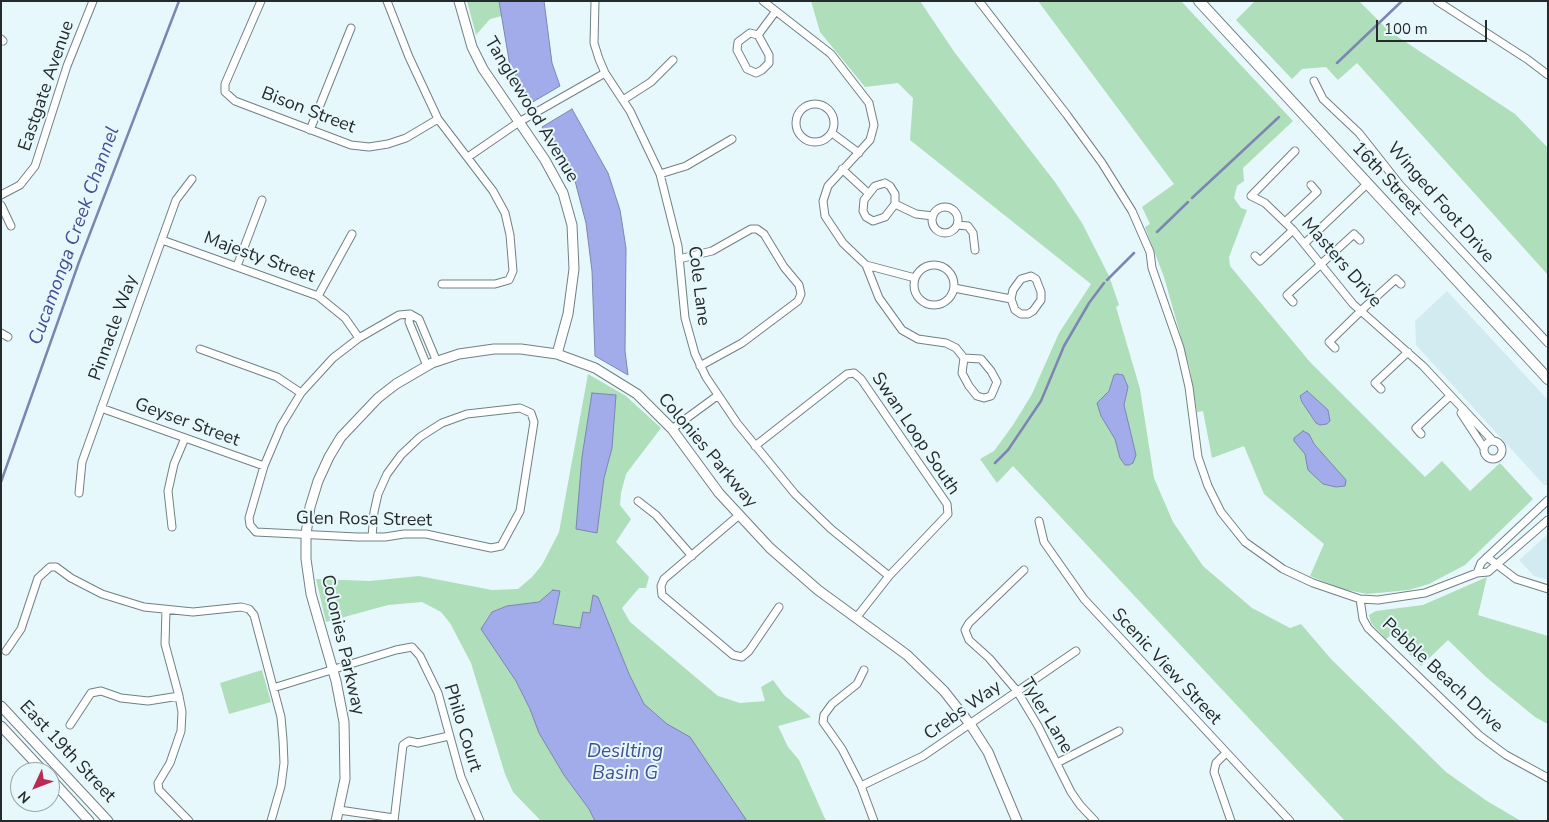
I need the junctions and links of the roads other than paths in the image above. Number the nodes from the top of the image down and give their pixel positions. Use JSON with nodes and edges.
{"nodes":[{"id":1,"x":93,"y":1,"type":"edge"},
{"id":2,"x":261,"y":1,"type":"edge"},
{"id":3,"x":387,"y":1,"type":"edge"},
{"id":4,"x":459,"y":1,"type":"edge"},
{"id":5,"x":595,"y":1,"type":"edge"},
{"id":6,"x":763,"y":1,"type":"edge"},
{"id":7,"x":979,"y":1,"type":"edge"},
{"id":8,"x":1198,"y":1,"type":"edge"},
{"id":9,"x":1437,"y":1,"type":"edge"},
{"id":10,"x":776,"y":11,"type":"junction"},
{"id":11,"x":351,"y":28,"type":"dead end"},
{"id":12,"x":758,"y":35,"type":"junction"},
{"id":13,"x":673,"y":60,"type":"dead end"},
{"id":14,"x":604,"y":73,"type":"junction"},
{"id":15,"x":1548,"y":76,"type":"edge"},
{"id":16,"x":1314,"y":81,"type":"dead end"},
{"id":17,"x":623,"y":100,"type":"junction"},
{"id":18,"x":438,"y":119,"type":"junction"},
{"id":19,"x":519,"y":122,"type":"junction"},
{"id":20,"x":310,"y":130,"type":"junction"},
{"id":21,"x":832,"y":133,"type":"junction"},
{"id":22,"x":732,"y":139,"type":"dead end"},
{"id":23,"x":1295,"y":151,"type":"dead end"},
{"id":24,"x":859,"y":153,"type":"junction"},
{"id":25,"x":468,"y":157,"type":"junction"},
{"id":26,"x":842,"y":169,"type":"junction"},
{"id":27,"x":660,"y":174,"type":"junction"},
{"id":28,"x":192,"y":179,"type":"dead end"},
{"id":29,"x":1368,"y":183,"type":"junction"},
{"id":30,"x":1311,"y":186,"type":"dead end"},
{"id":31,"x":868,"y":193,"type":"junction"},
{"id":32,"x":1,"y":195,"type":"edge"},
{"id":33,"x":262,"y":200,"type":"dead end"},
{"id":34,"x":895,"y":204,"type":"junction"},
{"id":35,"x":1,"y":205,"type":"edge"},
{"id":36,"x":933,"y":216,"type":"junction"},
{"id":37,"x":1285,"y":222,"type":"junction"},
{"id":38,"x":957,"y":225,"type":"junction"},
{"id":39,"x":11,"y":226,"type":"dead end"},
{"id":40,"x":1293,"y":230,"type":"junction"},
{"id":41,"x":352,"y":234,"type":"dead end"},
{"id":42,"x":162,"y":240,"type":"junction"},
{"id":43,"x":1360,"y":240,"type":"dead end"},
{"id":44,"x":1304,"y":243,"type":"junction"},
{"id":45,"x":974,"y":250,"type":"dead end"},
{"id":46,"x":1255,"y":256,"type":"dead end"},
{"id":47,"x":679,"y":258,"type":"junction"},
{"id":48,"x":866,"y":265,"type":"junction"},
{"id":49,"x":237,"y":266,"type":"junction"},
{"id":50,"x":1321,"y":266,"type":"junction"},
{"id":51,"x":915,"y":278,"type":"junction"},
{"id":52,"x":442,"y":284,"type":"dead end"},
{"id":53,"x":1401,"y":284,"type":"dead end"},
{"id":54,"x":954,"y":288,"type":"junction"},
{"id":55,"x":318,"y":296,"type":"junction"},
{"id":56,"x":1011,"y":299,"type":"junction"},
{"id":57,"x":1293,"y":302,"type":"dead end"},
{"id":58,"x":1361,"y":312,"type":"junction"},
{"id":59,"x":410,"y":314,"type":"junction"},
{"id":60,"x":1,"y":333,"type":"edge"},
{"id":61,"x":8,"y":337,"type":"dead end"},
{"id":62,"x":359,"y":338,"type":"junction"},
{"id":63,"x":1548,"y":343,"type":"edge"},
{"id":64,"x":1335,"y":348,"type":"dead end"},
{"id":65,"x":200,"y":349,"type":"dead end"},
{"id":66,"x":1408,"y":352,"type":"junction"},
{"id":67,"x":557,"y":354,"type":"junction"},
{"id":68,"x":964,"y":358,"type":"junction"},
{"id":69,"x":438,"y":362,"type":"junction"},
{"id":70,"x":427,"y":366,"type":"junction"},
{"id":71,"x":700,"y":366,"type":"junction"},
{"id":72,"x":1548,"y":379,"type":"edge"},
{"id":73,"x":1381,"y":389,"type":"dead end"},
{"id":74,"x":301,"y":393,"type":"junction"},
{"id":75,"x":717,"y":396,"type":"junction"},
{"id":76,"x":1450,"y":396,"type":"junction"},
{"id":77,"x":101,"y":408,"type":"junction"},
{"id":78,"x":672,"y":429,"type":"junction"},
{"id":79,"x":1421,"y":434,"type":"dead end"},
{"id":80,"x":185,"y":438,"type":"junction"},
{"id":81,"x":1493,"y":441,"type":"junction"},
{"id":82,"x":755,"y":446,"type":"junction"},
{"id":83,"x":1484,"y":448,"type":"junction"},
{"id":84,"x":264,"y":466,"type":"junction"},
{"id":85,"x":79,"y":493,"type":"dead end"},
{"id":86,"x":1548,"y":500,"type":"edge"},
{"id":87,"x":638,"y":501,"type":"dead end"},
{"id":88,"x":738,"y":516,"type":"junction"},
{"id":89,"x":1548,"y":520,"type":"edge"},
{"id":90,"x":1039,"y":521,"type":"dead end"},
{"id":91,"x":172,"y":527,"type":"dead end"},
{"id":92,"x":306,"y":534,"type":"junction"},
{"id":93,"x":372,"y":537,"type":"junction"},
{"id":94,"x":692,"y":556,"type":"junction"},
{"id":95,"x":1487,"y":556,"type":"junction"},
{"id":96,"x":1497,"y":565,"type":"junction"},
{"id":97,"x":1024,"y":570,"type":"dead end"},
{"id":98,"x":1477,"y":573,"type":"junction"},
{"id":99,"x":890,"y":576,"type":"junction"},
{"id":100,"x":1548,"y":588,"type":"edge"},
{"id":101,"x":1360,"y":599,"type":"junction"},
{"id":102,"x":779,"y":607,"type":"dead end"},
{"id":103,"x":166,"y":610,"type":"junction"},
{"id":104,"x":856,"y":618,"type":"junction"},
{"id":105,"x":6,"y":651,"type":"dead end"},
{"id":106,"x":1076,"y":651,"type":"dead end"},
{"id":107,"x":332,"y":669,"type":"junction"},
{"id":108,"x":864,"y":670,"type":"dead end"},
{"id":109,"x":273,"y":688,"type":"junction"},
{"id":110,"x":1017,"y":691,"type":"junction"},
{"id":111,"x":179,"y":696,"type":"junction"},
{"id":112,"x":1,"y":706,"type":"edge"},
{"id":113,"x":970,"y":724,"type":"junction"},
{"id":114,"x":70,"y":725,"type":"dead end"},
{"id":115,"x":1,"y":726,"type":"edge"},
{"id":116,"x":1119,"y":731,"type":"dead end"},
{"id":117,"x":449,"y":736,"type":"junction"},
{"id":118,"x":1226,"y":753,"type":"junction"},
{"id":119,"x":35,"y":762,"type":"edge"},
{"id":120,"x":1056,"y":763,"type":"junction"},
{"id":121,"x":1548,"y":778,"type":"edge"},
{"id":122,"x":861,"y":786,"type":"junction"},
{"id":123,"x":60,"y":789,"type":"edge"},
{"id":124,"x":339,"y":810,"type":"junction"},
{"id":125,"x":394,"y":820,"type":"edge"},
{"id":126,"x":1092,"y":820,"type":"edge"},
{"id":127,"x":89,"y":821,"type":"edge"},
{"id":128,"x":108,"y":821,"type":"edge"},
{"id":129,"x":189,"y":821,"type":"edge"},
{"id":130,"x":271,"y":821,"type":"edge"},
{"id":131,"x":336,"y":821,"type":"edge"},
{"id":132,"x":480,"y":821,"type":"edge"},
{"id":133,"x":874,"y":821,"type":"edge"},
{"id":134,"x":1017,"y":821,"type":"edge"},
{"id":135,"x":1232,"y":821,"type":"edge"},
{"id":136,"x":1290,"y":821,"type":"edge"}],
"edges":[{"from":1,"to":32,"type":"street","name":"Eastgate Avenue"},
{"from":2,"to":20,"type":"street","name":"Bison Street"},
{"from":3,"to":18,"type":"street"},
{"from":4,"to":19,"type":"street","name":"Tanglewood Avenue"},
{"from":5,"to":14,"type":"street","name":"Cole Lane"},
{"from":6,"to":10,"type":"street"},
{"from":7,"to":101,"type":"street"},
{"from":8,"to":29,"type":"main road","name":"16th Street"},
{"from":9,"to":15,"type":"street"},
{"from":10,"to":12,"type":"street"},
{"from":10,"to":24,"type":"street"},
{"from":11,"to":20,"type":"street"},
{"from":12,"to":12,"type":"street"},
{"from":13,"to":17,"type":"street"},
{"from":14,"to":17,"type":"street","name":"Cole Lane"},
{"from":14,"to":19,"type":"street"},
{"from":16,"to":63,"type":"street","name":"Winged Foot Drive"},
{"from":17,"to":27,"type":"street","name":"Cole Lane"},
{"from":18,"to":20,"type":"street","name":"Bison Street"},
{"from":18,"to":25,"type":"street"},
{"from":19,"to":25,"type":"street"},
{"from":19,"to":67,"type":"street","name":"Tanglewood Avenue"},
{"from":21,"to":21,"type":"street"},
{"from":21,"to":24,"type":"street"},
{"from":22,"to":27,"type":"street"},
{"from":23,"to":37,"type":"street","name":"Masters Drive"},
{"from":24,"to":26,"type":"street"},
{"from":25,"to":52,"type":"street"},
{"from":26,"to":31,"type":"street"},
{"from":26,"to":48,"type":"street"},
{"from":27,"to":47,"type":"street","name":"Cole Lane"},
{"from":28,"to":42,"type":"street","name":"Pinnacle Way"},
{"from":29,"to":44,"type":"street"},
{"from":29,"to":72,"type":"main road","name":"16th Street"},
{"from":30,"to":37,"type":"street"},
{"from":31,"to":34,"type":"street"},
{"from":31,"to":34,"type":"street"},
{"from":33,"to":49,"type":"street"},
{"from":34,"to":36,"type":"street"},
{"from":35,"to":39,"type":"street"},
{"from":36,"to":38,"type":"street"},
{"from":36,"to":38,"type":"street"},
{"from":37,"to":40,"type":"street","name":"Masters Drive"},
{"from":38,"to":45,"type":"street"},
{"from":40,"to":44,"type":"street","name":"Masters Drive"},
{"from":40,"to":46,"type":"street"},
{"from":41,"to":55,"type":"street"},
{"from":42,"to":49,"type":"street","name":"Majesty Street"},
{"from":42,"to":77,"type":"street","name":"Pinnacle Way"},
{"from":43,"to":50,"type":"street"},
{"from":44,"to":50,"type":"street","name":"Masters Drive"},
{"from":47,"to":71,"type":"street","name":"Cole Lane"},
{"from":47,"to":71,"type":"street"},
{"from":48,"to":51,"type":"street"},
{"from":48,"to":68,"type":"street"},
{"from":49,"to":55,"type":"street","name":"Majesty Street"},
{"from":50,"to":57,"type":"street"},
{"from":50,"to":58,"type":"street","name":"Masters Drive"},
{"from":51,"to":54,"type":"street"},
{"from":51,"to":54,"type":"street"},
{"from":53,"to":58,"type":"street"},
{"from":54,"to":56,"type":"street"},
{"from":55,"to":62,"type":"street","name":"Majesty Street"},
{"from":56,"to":56,"type":"street"},
{"from":58,"to":64,"type":"street"},
{"from":58,"to":66,"type":"street","name":"Masters Drive"},
{"from":59,"to":62,"type":"street"},
{"from":59,"to":69,"type":"street"},
{"from":59,"to":70,"type":"street"},
{"from":60,"to":61,"type":"street"},
{"from":62,"to":74,"type":"street"},
{"from":65,"to":74,"type":"street"},
{"from":66,"to":73,"type":"street"},
{"from":66,"to":76,"type":"street","name":"Masters Drive"},
{"from":67,"to":69,"type":"street","name":"Colonies Parkway"},
{"from":67,"to":78,"type":"street","name":"Colonies Parkway"},
{"from":68,"to":68,"type":"street"},
{"from":69,"to":70,"type":"street","name":"Colonies Parkway"},
{"from":70,"to":92,"type":"street","name":"Colonies Parkway"},
{"from":71,"to":75,"type":"street","name":"Cole Lane"},
{"from":74,"to":84,"type":"street"},
{"from":75,"to":78,"type":"street"},
{"from":75,"to":82,"type":"street","name":"Cole Lane"},
{"from":76,"to":79,"type":"street"},
{"from":76,"to":81,"type":"street","name":"Masters Drive"},
{"from":76,"to":83,"type":"street","name":"Masters Drive"},
{"from":77,"to":80,"type":"street","name":"Geyser Street"},
{"from":77,"to":85,"type":"street","name":"Pinnacle Way"},
{"from":78,"to":88,"type":"street","name":"Colonies Parkway"},
{"from":80,"to":84,"type":"street","name":"Geyser Street"},
{"from":80,"to":91,"type":"street"},
{"from":81,"to":83,"type":"street"},
{"from":81,"to":83,"type":"street"},
{"from":82,"to":99,"type":"street","name":"Cole Lane"},
{"from":82,"to":99,"type":"street","name":"Swan Loop South"},
{"from":84,"to":92,"type":"street","name":"Glen Rosa Street"},
{"from":86,"to":95,"type":"street"},
{"from":87,"to":94,"type":"street"},
{"from":88,"to":94,"type":"street"},
{"from":88,"to":104,"type":"street","name":"Colonies Parkway"},
{"from":89,"to":96,"type":"street"},
{"from":90,"to":118,"type":"street","name":"Scenic View Street"},
{"from":92,"to":93,"type":"street","name":"Glen Rosa Street"},
{"from":92,"to":107,"type":"street","name":"Colonies Parkway"},
{"from":93,"to":93,"type":"street","name":"Glen Rosa Street"},
{"from":94,"to":102,"type":"street"},
{"from":95,"to":96,"type":"street"},
{"from":95,"to":98,"type":"street"},
{"from":96,"to":98,"type":"street"},
{"from":96,"to":100,"type":"street"},
{"from":97,"to":110,"type":"street","name":"Tyler Lane"},
{"from":98,"to":101,"type":"street"},
{"from":99,"to":104,"type":"street"},
{"from":101,"to":121,"type":"street","name":"Pebble Beach Drive"},
{"from":103,"to":105,"type":"street"},
{"from":103,"to":109,"type":"street"},
{"from":103,"to":111,"type":"street"},
{"from":104,"to":113,"type":"street","name":"Colonies Parkway"},
{"from":106,"to":110,"type":"street","name":"Crebs Way"},
{"from":107,"to":109,"type":"street"},
{"from":107,"to":117,"type":"street","name":"Philo Court"},
{"from":107,"to":124,"type":"street","name":"Colonies Parkway"},
{"from":108,"to":122,"type":"street"},
{"from":109,"to":130,"type":"street"},
{"from":110,"to":113,"type":"street","name":"Crebs Way"},
{"from":110,"to":120,"type":"street","name":"Tyler Lane"},
{"from":111,"to":114,"type":"street"},
{"from":111,"to":129,"type":"street"},
{"from":112,"to":128,"type":"street","name":"East 19th Street"},
{"from":113,"to":122,"type":"street","name":"Crebs Way"},
{"from":113,"to":134,"type":"street","name":"Colonies Parkway"},
{"from":115,"to":119,"type":"street","name":"East 19th Street"},
{"from":116,"to":120,"type":"street"},
{"from":117,"to":125,"type":"street"},
{"from":117,"to":132,"type":"street","name":"Philo Court"},
{"from":118,"to":135,"type":"street"},
{"from":118,"to":136,"type":"street","name":"Scenic View Street"},
{"from":120,"to":126,"type":"street","name":"Tyler Lane"},
{"from":122,"to":133,"type":"street"},
{"from":123,"to":127,"type":"street","name":"East 19th Street"},
{"from":124,"to":125,"type":"street"},
{"from":124,"to":131,"type":"street","name":"Colonies Parkway"}]}
